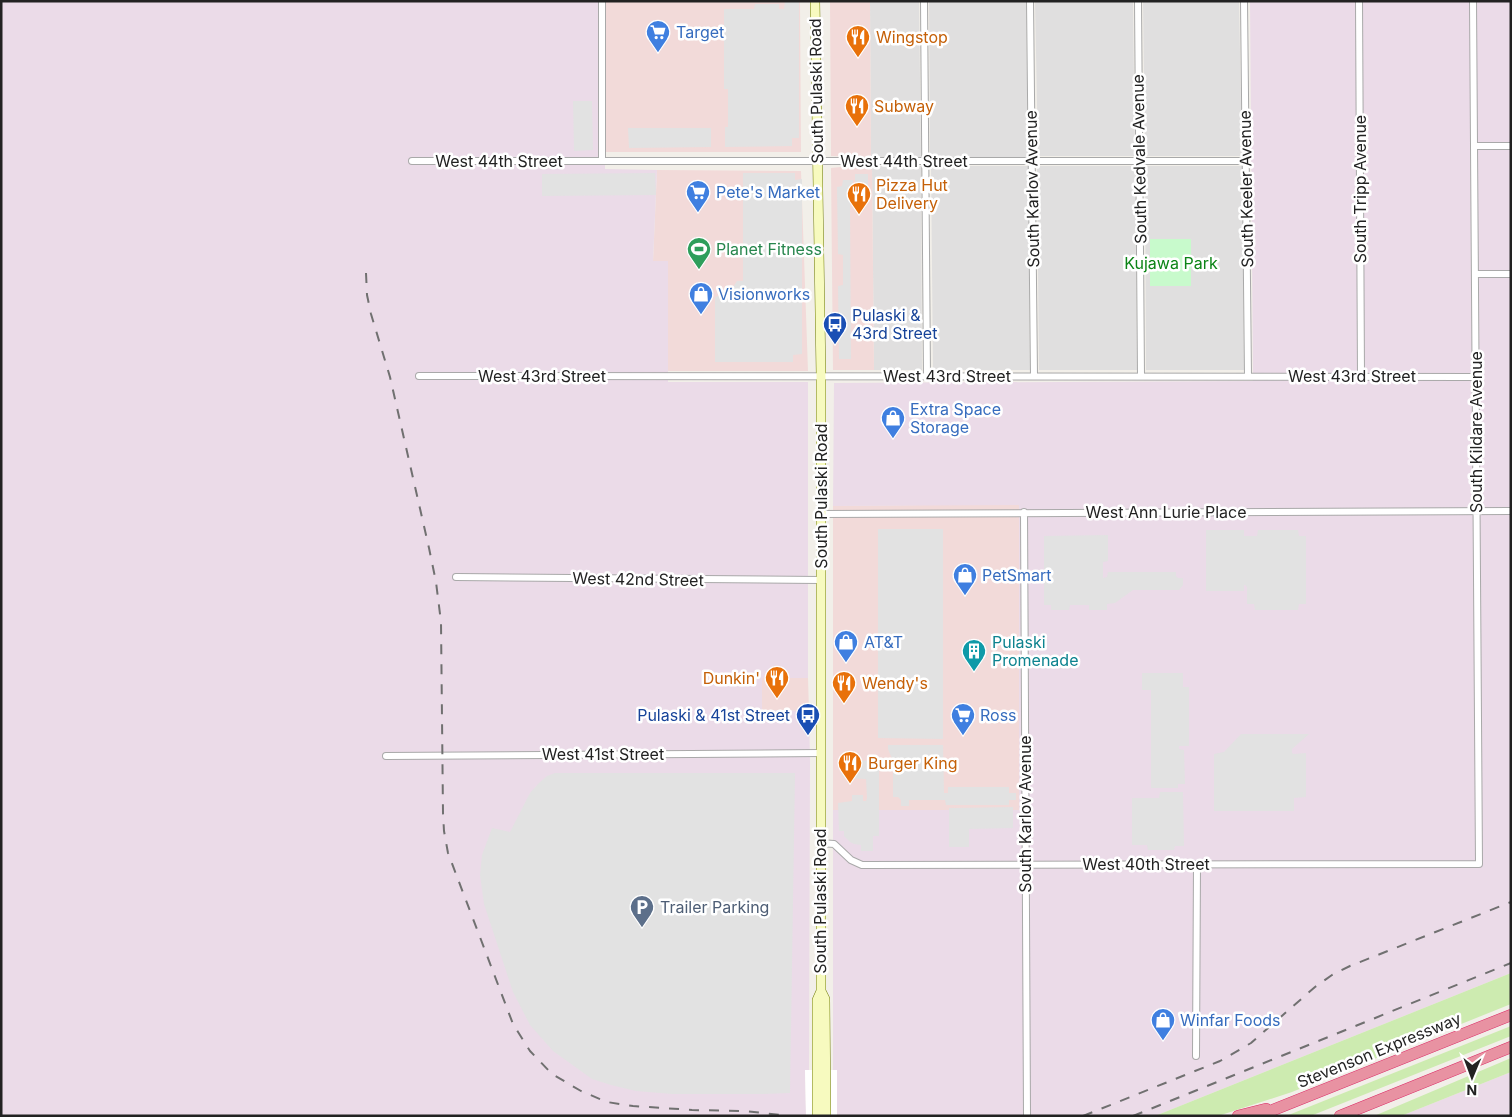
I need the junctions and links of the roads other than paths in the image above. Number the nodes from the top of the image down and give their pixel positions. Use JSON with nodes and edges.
{"nodes":[{"id":1,"x":602,"y":1,"type":"edge"},
{"id":2,"x":815,"y":1,"type":"edge"},
{"id":3,"x":924,"y":1,"type":"edge"},
{"id":4,"x":1030,"y":1,"type":"edge"},
{"id":5,"x":1138,"y":1,"type":"edge"},
{"id":6,"x":1244,"y":1,"type":"edge"},
{"id":7,"x":1359,"y":1,"type":"edge"},
{"id":8,"x":1472,"y":1,"type":"edge"},
{"id":9,"x":1474,"y":146,"type":"junction"},
{"id":10,"x":1511,"y":146,"type":"edge"},
{"id":11,"x":412,"y":161,"type":"dead end"},
{"id":12,"x":602,"y":161,"type":"junction"},
{"id":13,"x":818,"y":161,"type":"junction"},
{"id":14,"x":925,"y":161,"type":"junction"},
{"id":15,"x":1032,"y":161,"type":"junction"},
{"id":16,"x":1139,"y":161,"type":"junction"},
{"id":17,"x":1246,"y":161,"type":"junction"},
{"id":18,"x":1475,"y":274,"type":"junction"},
{"id":19,"x":1511,"y":274,"type":"edge"},
{"id":20,"x":420,"y":376,"type":"dead end"},
{"id":21,"x":821,"y":376,"type":"junction"},
{"id":22,"x":927,"y":376,"type":"junction"},
{"id":23,"x":1034,"y":376,"type":"junction"},
{"id":24,"x":1141,"y":376,"type":"junction"},
{"id":25,"x":1248,"y":376,"type":"junction"},
{"id":26,"x":1361,"y":376,"type":"junction"},
{"id":27,"x":1475,"y":377,"type":"junction"},
{"id":28,"x":1476,"y":511,"type":"junction"},
{"id":29,"x":1511,"y":511,"type":"edge"},
{"id":30,"x":1024,"y":512,"type":"junction"},
{"id":31,"x":821,"y":514,"type":"junction"},
{"id":32,"x":456,"y":577,"type":"dead end"},
{"id":33,"x":820,"y":580,"type":"junction"},
{"id":34,"x":820,"y":753,"type":"junction"},
{"id":35,"x":386,"y":756,"type":"dead end"},
{"id":36,"x":820,"y":843,"type":"junction"},
{"id":37,"x":1025,"y":864,"type":"junction"},
{"id":38,"x":1197,"y":864,"type":"junction"},
{"id":39,"x":1479,"y":864,"type":"joint"},
{"id":40,"x":821,"y":991,"type":"junction"},
{"id":41,"x":1511,"y":1014,"type":"edge"},
{"id":42,"x":1511,"y":1047,"type":"edge"},
{"id":43,"x":1196,"y":1056,"type":"dead end"},
{"id":44,"x":1295,"y":1101,"type":"junction"},
{"id":45,"x":817,"y":1116,"type":"edge"},
{"id":46,"x":826,"y":1116,"type":"edge"},
{"id":47,"x":1027,"y":1116,"type":"edge"},
{"id":48,"x":1238,"y":1116,"type":"edge"},
{"id":49,"x":1258,"y":1116,"type":"edge"},
{"id":50,"x":1340,"y":1116,"type":"edge"}],
"edges":[{"from":1,"to":12,"type":"street"},
{"from":2,"to":13,"type":"main road","name":"South Pulaski Road"},
{"from":3,"to":14,"type":"street"},
{"from":4,"to":15,"type":"street","name":"South Karlov Avenue"},
{"from":5,"to":16,"type":"street","name":"South Kedvale Avenue"},
{"from":6,"to":17,"type":"street","name":"South Keeler Avenue"},
{"from":7,"to":26,"type":"street","name":"South Tripp Avenue"},
{"from":8,"to":9,"type":"street","name":"South Kildare Avenue"},
{"from":9,"to":10,"type":"street"},
{"from":9,"to":18,"type":"street","name":"South Kildare Avenue"},
{"from":11,"to":12,"type":"street","name":"West 44th Street"},
{"from":12,"to":13,"type":"street","name":"West 44th Street"},
{"from":13,"to":14,"type":"street","name":"West 44th Street"},
{"from":13,"to":21,"type":"main road","name":"South Pulaski Road"},
{"from":14,"to":15,"type":"street","name":"West 44th Street"},
{"from":14,"to":22,"type":"street"},
{"from":15,"to":16,"type":"street","name":"West 44th Street"},
{"from":15,"to":23,"type":"street","name":"South Karlov Avenue"},
{"from":16,"to":17,"type":"street","name":"West 44th Street"},
{"from":16,"to":24,"type":"street","name":"South Kedvale Avenue"},
{"from":17,"to":25,"type":"street","name":"South Keeler Avenue"},
{"from":18,"to":19,"type":"street"},
{"from":18,"to":27,"type":"street","name":"South Kildare Avenue"},
{"from":20,"to":21,"type":"street","name":"West 43rd Street"},
{"from":21,"to":22,"type":"street","name":"West 43rd Street"},
{"from":21,"to":31,"type":"main road","name":"South Pulaski Road"},
{"from":22,"to":23,"type":"street","name":"West 43rd Street"},
{"from":23,"to":24,"type":"street","name":"West 43rd Street"},
{"from":24,"to":25,"type":"street","name":"West 43rd Street"},
{"from":25,"to":26,"type":"street","name":"West 43rd Street"},
{"from":26,"to":27,"type":"street","name":"West 43rd Street"},
{"from":27,"to":28,"type":"street","name":"South Kildare Avenue"},
{"from":28,"to":29,"type":"street","name":"West Ann Lurie Place"},
{"from":28,"to":30,"type":"street","name":"West Ann Lurie Place"},
{"from":28,"to":39,"type":"street","name":"South Kildare Avenue"},
{"from":30,"to":31,"type":"street","name":"West Ann Lurie Place"},
{"from":30,"to":37,"type":"street","name":"South Karlov Avenue"},
{"from":31,"to":33,"type":"main road","name":"South Pulaski Road"},
{"from":32,"to":33,"type":"street","name":"West 42nd Street"},
{"from":33,"to":34,"type":"main road","name":"South Pulaski Road"},
{"from":34,"to":35,"type":"street","name":"West 41st Street"},
{"from":34,"to":36,"type":"main road","name":"South Pulaski Road"},
{"from":36,"to":37,"type":"street","name":"West 40th Street"},
{"from":36,"to":40,"type":"main road","name":"South Pulaski Road"},
{"from":37,"to":38,"type":"street","name":"West 40th Street"},
{"from":37,"to":47,"type":"street","name":"South Karlov Avenue"},
{"from":38,"to":39,"type":"street","name":"West 40th Street"},
{"from":38,"to":43,"type":"street"},
{"from":40,"to":45,"type":"main road","name":"South Pulaski Road"},
{"from":40,"to":46,"type":"main road","name":"South Pulaski Road"},
{"from":41,"to":44,"type":"highway","name":"Stevenson Expressway"},
{"from":42,"to":50,"type":"highway"},
{"from":44,"to":48,"type":"highway"},
{"from":44,"to":49,"type":"highway","name":"Stevenson Expressway"}]}
